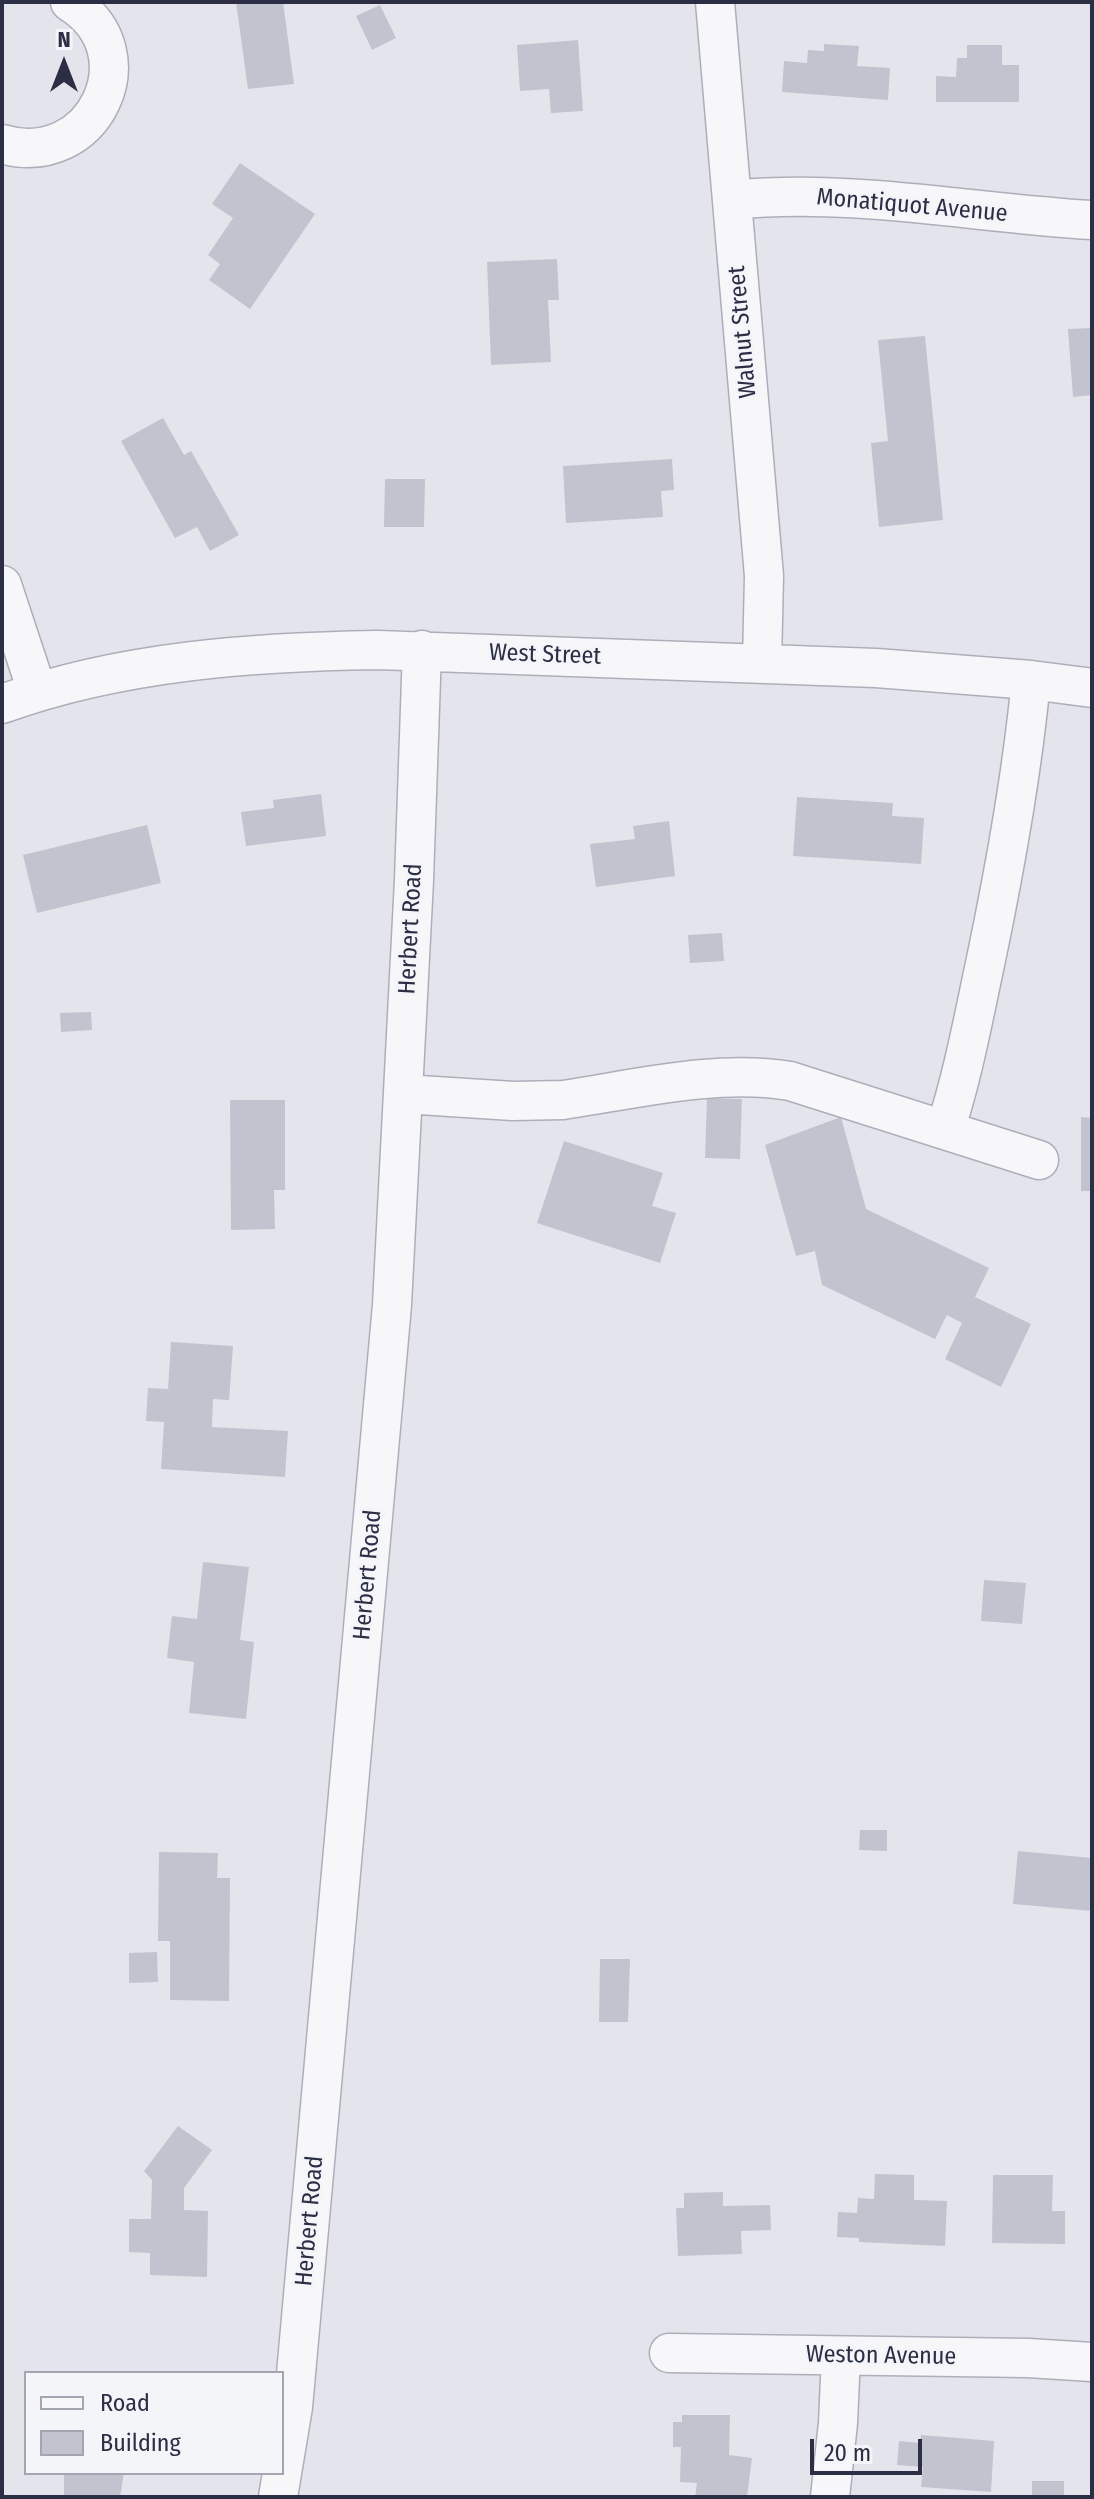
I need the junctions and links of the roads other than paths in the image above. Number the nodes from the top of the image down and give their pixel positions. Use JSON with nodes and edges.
{"nodes":[{"id":1,"x":70,"y":2,"type":"edge"},
{"id":2,"x":715,"y":2,"type":"edge"},
{"id":3,"x":2,"y":144,"type":"edge"},
{"id":4,"x":732,"y":200,"type":"junction"},
{"id":5,"x":1092,"y":220,"type":"edge"},
{"id":6,"x":2,"y":585,"type":"edge"},
{"id":7,"x":422,"y":650,"type":"junction"},
{"id":8,"x":762,"y":663,"type":"junction"},
{"id":9,"x":1031,"y":680,"type":"junction"},
{"id":10,"x":1092,"y":688,"type":"edge"},
{"id":11,"x":19,"y":698,"type":"edge"},
{"id":12,"x":404,"y":1094,"type":"junction"},
{"id":13,"x":945,"y":1130,"type":"junction"},
{"id":14,"x":1039,"y":1160,"type":"dead end"},
{"id":15,"x":669,"y":2353,"type":"dead end"},
{"id":16,"x":841,"y":2356,"type":"junction"},
{"id":17,"x":1092,"y":2362,"type":"edge"},
{"id":18,"x":284,"y":2461,"type":"edge"},
{"id":19,"x":282,"y":2475,"type":"edge"},
{"id":20,"x":278,"y":2497,"type":"edge"},
{"id":21,"x":830,"y":2497,"type":"edge"}],
"edges":[{"from":1,"to":3,"type":"street"},
{"from":2,"to":4,"type":"street","name":"Walnut Street"},
{"from":4,"to":5,"type":"street","name":"Monatiquot Avenue"},
{"from":4,"to":8,"type":"street","name":"Walnut Street"},
{"from":6,"to":11,"type":"street"},
{"from":7,"to":8,"type":"street","name":"West Street"},
{"from":7,"to":11,"type":"street","name":"West Street"},
{"from":7,"to":12,"type":"street","name":"Herbert Road"},
{"from":8,"to":9,"type":"street","name":"West Street"},
{"from":9,"to":10,"type":"street","name":"West Street"},
{"from":9,"to":13,"type":"street"},
{"from":12,"to":13,"type":"street"},
{"from":12,"to":18,"type":"street","name":"Herbert Road"},
{"from":13,"to":14,"type":"street"},
{"from":15,"to":16,"type":"street","name":"Weston Avenue"},
{"from":16,"to":17,"type":"street","name":"Weston Avenue"},
{"from":16,"to":21,"type":"street"},
{"from":19,"to":20,"type":"street","name":"Herbert Road"}]}
